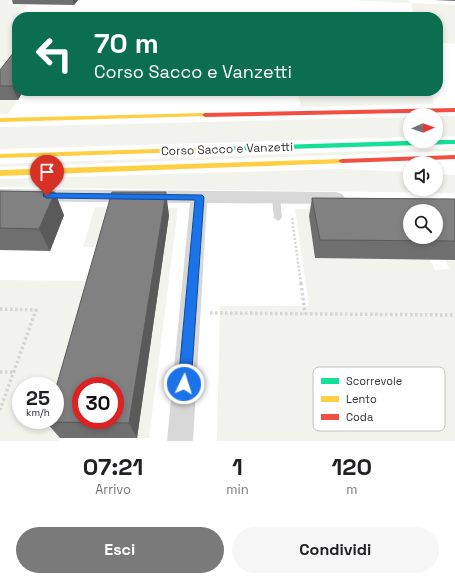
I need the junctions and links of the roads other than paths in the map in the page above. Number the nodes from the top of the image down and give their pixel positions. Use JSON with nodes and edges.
{"nodes":[{"id":1,"x":455,"y":110,"type":"edge"},
{"id":2,"x":0,"y":120,"type":"edge"},
{"id":3,"x":455,"y":142,"type":"edge"},
{"id":4,"x":0,"y":156,"type":"edge"},
{"id":5,"x":455,"y":157,"type":"edge"},
{"id":6,"x":360,"y":161,"type":"junction"},
{"id":7,"x":403,"y":164,"type":"edge"},
{"id":8,"x":0,"y":173,"type":"edge"},
{"id":9,"x":0,"y":195,"type":"edge"},
{"id":10,"x":199,"y":197,"type":"junction"},
{"id":11,"x":283,"y":198,"type":"junction"},
{"id":12,"x":351,"y":199,"type":"edge"},
{"id":13,"x":278,"y":218,"type":"dead end"},
{"id":14,"x":180,"y":441,"type":"edge"}],
"edges":[{"from":1,"to":2,"type":"main road"},
{"from":3,"to":4,"type":"main road","name":"Corso Sacco e Vanzetti"},
{"from":5,"to":6,"type":"main road"},
{"from":6,"to":7,"type":"main road"},
{"from":6,"to":8,"type":"main road"},
{"from":9,"to":10,"type":"street"},
{"from":10,"to":11,"type":"street"},
{"from":10,"to":14,"type":"street"},
{"from":11,"to":12,"type":"street"},
{"from":11,"to":13,"type":"lane"}]}
